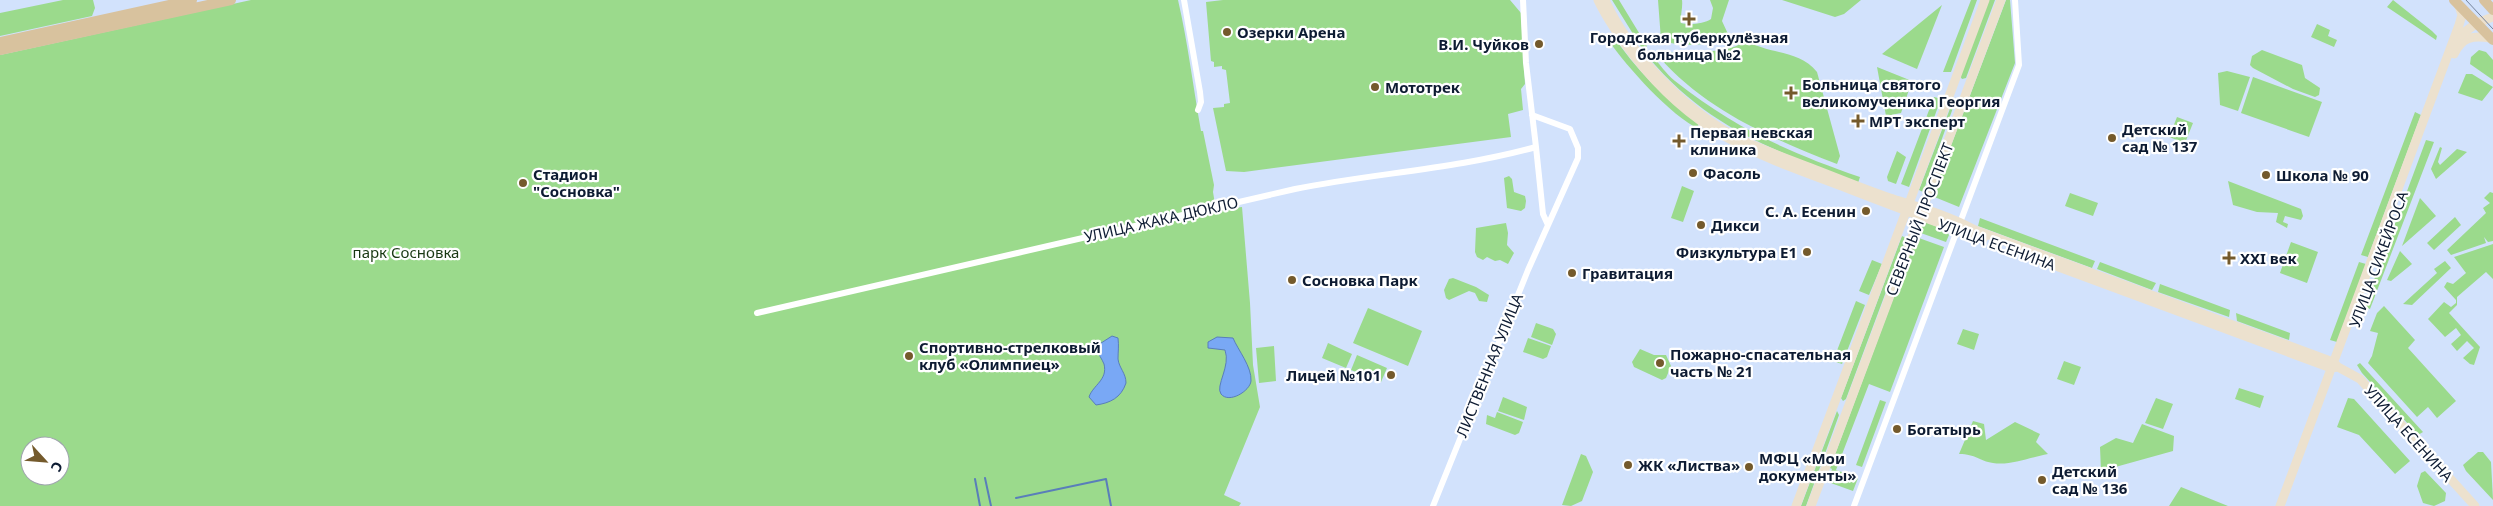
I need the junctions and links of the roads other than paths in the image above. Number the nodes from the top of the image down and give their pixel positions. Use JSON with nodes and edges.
{"nodes":[{"id":1,"x":188,"y":0,"type":"edge"},
{"id":2,"x":231,"y":0,"type":"edge"},
{"id":3,"x":1184,"y":0,"type":"edge"},
{"id":4,"x":1523,"y":0,"type":"edge"},
{"id":5,"x":1598,"y":0,"type":"edge"},
{"id":6,"x":1605,"y":0,"type":"edge"},
{"id":7,"x":1985,"y":0,"type":"edge"},
{"id":8,"x":2001,"y":0,"type":"edge"},
{"id":9,"x":2015,"y":0,"type":"edge"},
{"id":10,"x":2484,"y":0,"type":"edge"},
{"id":11,"x":2456,"y":3,"type":"edge"},
{"id":12,"x":2493,"y":10,"type":"edge"},
{"id":13,"x":2493,"y":17,"type":"edge"},
{"id":14,"x":2476,"y":23,"type":"junction"},
{"id":15,"x":2492,"y":39,"type":"edge"},
{"id":16,"x":2454,"y":40,"type":"junction"},
{"id":17,"x":0,"y":42,"type":"edge"},
{"id":18,"x":0,"y":50,"type":"edge"},
{"id":19,"x":1956,"y":80,"type":"junction"},
{"id":20,"x":1969,"y":85,"type":"junction"},
{"id":21,"x":1949,"y":99,"type":"junction"},
{"id":22,"x":1961,"y":106,"type":"junction"},
{"id":23,"x":1198,"y":110,"type":"dead end"},
{"id":24,"x":1532,"y":115,"type":"junction"},
{"id":25,"x":1536,"y":147,"type":"junction"},
{"id":26,"x":1908,"y":207,"type":"junction"},
{"id":27,"x":1921,"y":212,"type":"junction"},
{"id":28,"x":1548,"y":225,"type":"junction"},
{"id":29,"x":1959,"y":226,"type":"junction"},
{"id":30,"x":757,"y":313,"type":"dead end"},
{"id":31,"x":2334,"y":365,"type":"junction"},
{"id":32,"x":1834,"y":404,"type":"junction"},
{"id":33,"x":1847,"y":409,"type":"junction"},
{"id":34,"x":1433,"y":506,"type":"edge"},
{"id":35,"x":1796,"y":506,"type":"edge"},
{"id":36,"x":1811,"y":506,"type":"edge"},
{"id":37,"x":1854,"y":506,"type":"edge"},
{"id":38,"x":2280,"y":506,"type":"edge"},
{"id":39,"x":2286,"y":506,"type":"edge"},
{"id":40,"x":2475,"y":506,"type":"edge"}],
"edges":[{"from":1,"to":17,"type":"main road"},
{"from":2,"to":18,"type":"main road"},
{"from":3,"to":23,"type":"street"},
{"from":4,"to":24,"type":"street"},
{"from":5,"to":26,"type":"street","name":"УЛИЦА ЕСЕНИНА"},
{"from":6,"to":26,"type":"street","name":"УЛИЦА ЕСЕНИНА"},
{"from":7,"to":19,"type":"street","name":"СЕВЕРНЫЙ ПРОСПЕКТ"},
{"from":8,"to":20,"type":"street","name":"СЕВЕРНЫЙ ПРОСПЕКТ"},
{"from":9,"to":29,"type":"street"},
{"from":10,"to":12,"type":"main road"},
{"from":11,"to":14,"type":"main road"},
{"from":11,"to":16,"type":"street","name":"УЛИЦА СИКЕЙРОСА"},
{"from":13,"to":14,"type":"street"},
{"from":14,"to":15,"type":"main road"},
{"from":14,"to":16,"type":"street"},
{"from":15,"to":31,"type":"street","name":"УЛИЦА СИКЕЙРОСА"},
{"from":16,"to":31,"type":"street","name":"УЛИЦА СИКЕЙРОСА"},
{"from":19,"to":20,"type":"street"},
{"from":19,"to":21,"type":"street","name":"СЕВЕРНЫЙ ПРОСПЕКТ"},
{"from":20,"to":22,"type":"street","name":"СЕВЕРНЫЙ ПРОСПЕКТ"},
{"from":21,"to":22,"type":"street"},
{"from":21,"to":26,"type":"street","name":"СЕВЕРНЫЙ ПРОСПЕКТ"},
{"from":22,"to":27,"type":"street","name":"СЕВЕРНЫЙ ПРОСПЕКТ"},
{"from":24,"to":25,"type":"street"},
{"from":24,"to":28,"type":"street","name":"ЛИСТВЕННАЯ УЛИЦА"},
{"from":25,"to":28,"type":"street"},
{"from":25,"to":30,"type":"street","name":"УЛИЦА ЖАКА ДЮКЛО"},
{"from":26,"to":27,"type":"street","name":"УЛИЦА ЕСЕНИНА"},
{"from":26,"to":32,"type":"street","name":"СЕВЕРНЫЙ ПРОСПЕКТ"},
{"from":27,"to":29,"type":"street","name":"УЛИЦА ЕСЕНИНА"},
{"from":27,"to":33,"type":"street","name":"СЕВЕРНЫЙ ПРОСПЕКТ"},
{"from":28,"to":34,"type":"street","name":"ЛИСТВЕННАЯ УЛИЦА"},
{"from":29,"to":31,"type":"street","name":"УЛИЦА ЕСЕНИНА"},
{"from":29,"to":37,"type":"street"},
{"from":31,"to":38,"type":"street","name":"УЛИЦА СИКЕЙРОСА"},
{"from":31,"to":39,"type":"street","name":"УЛИЦА СИКЕЙРОСА"},
{"from":31,"to":40,"type":"street","name":"УЛИЦА ЕСЕНИНА"},
{"from":32,"to":33,"type":"street"},
{"from":32,"to":35,"type":"street","name":"СЕВЕРНЫЙ ПРОСПЕКТ"},
{"from":33,"to":36,"type":"street","name":"СЕВЕРНЫЙ ПРОСПЕКТ"}]}
